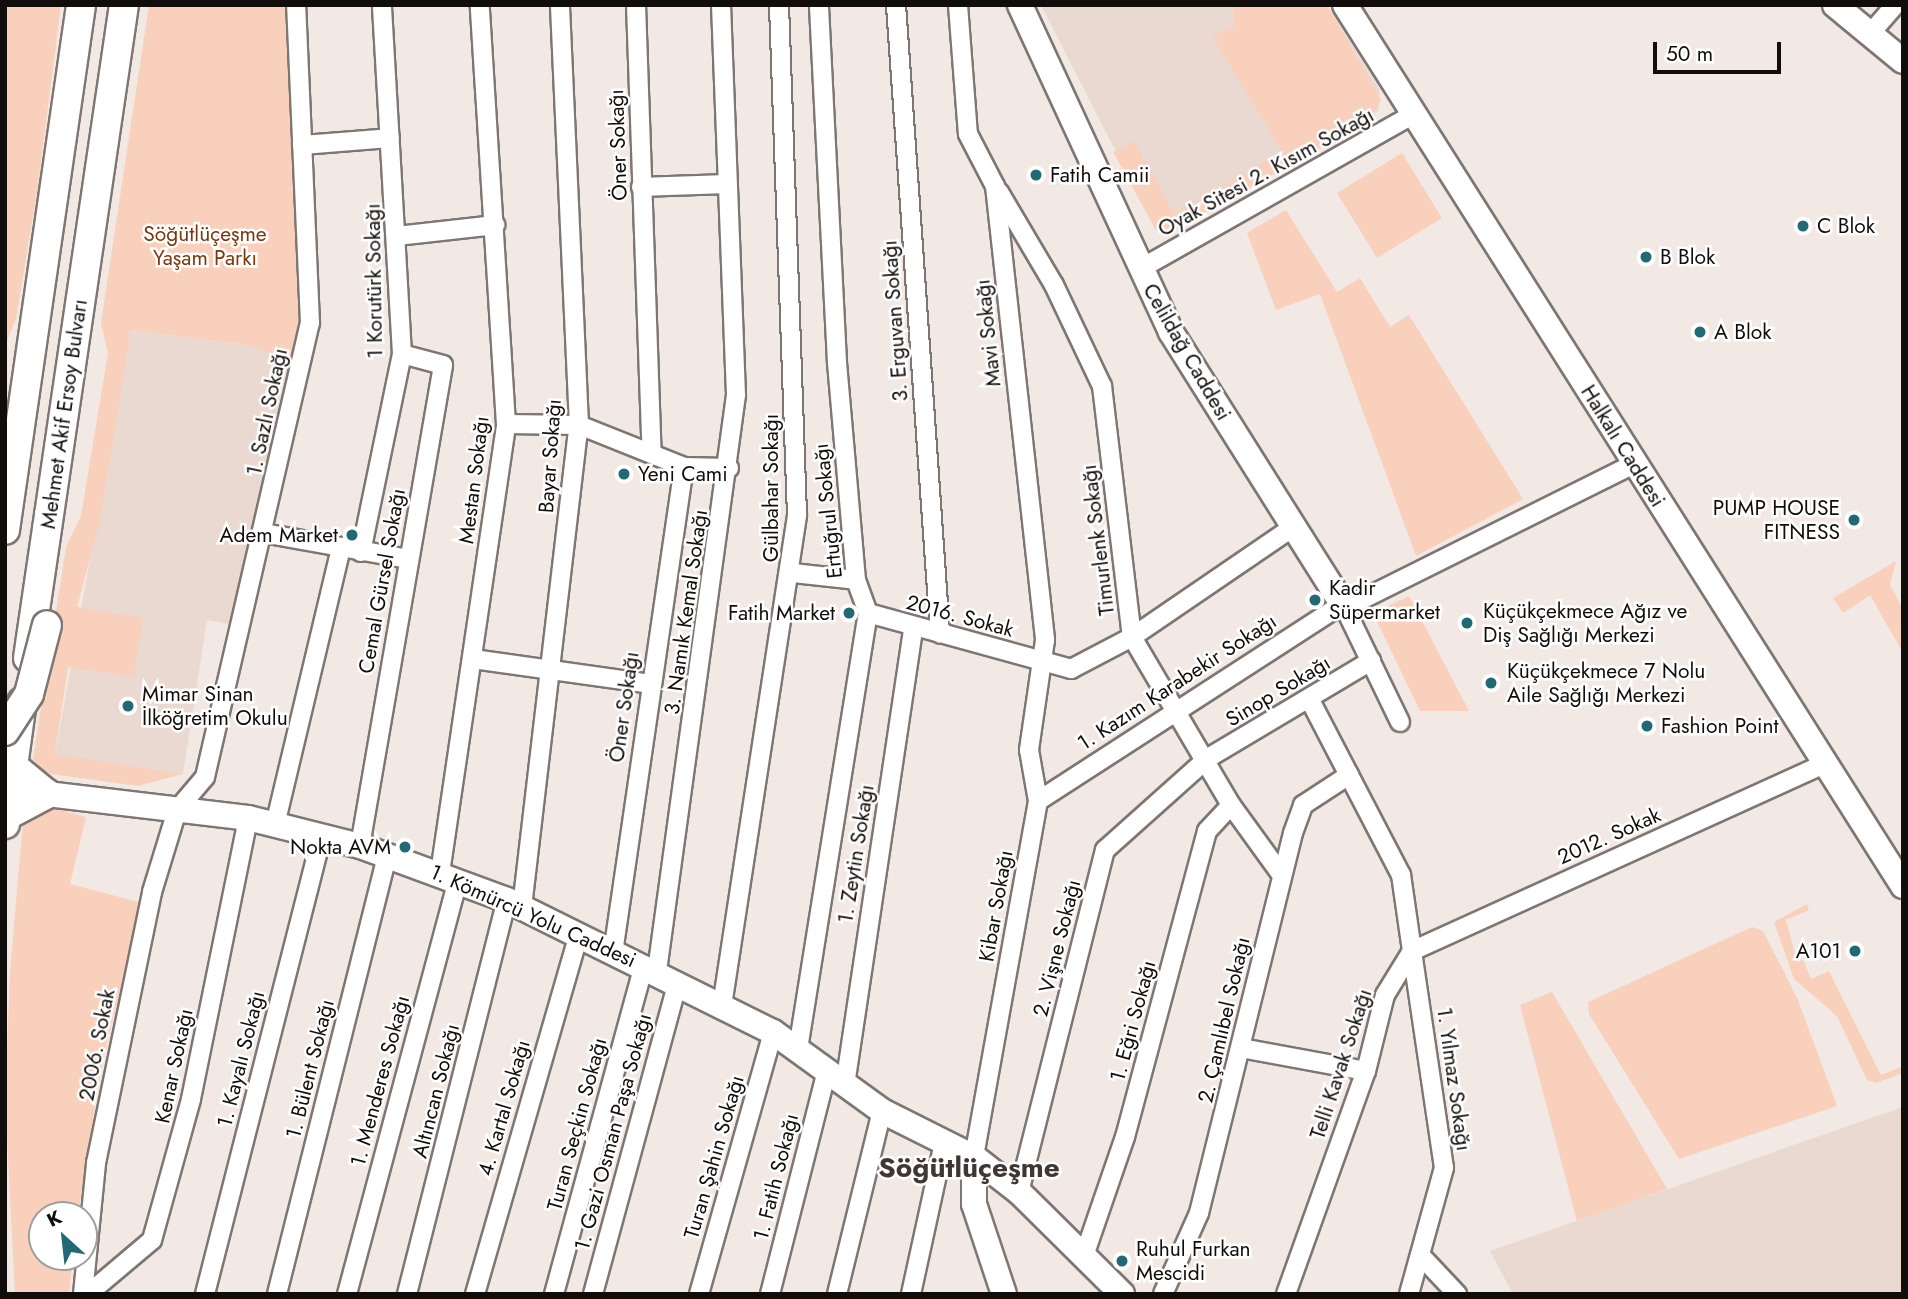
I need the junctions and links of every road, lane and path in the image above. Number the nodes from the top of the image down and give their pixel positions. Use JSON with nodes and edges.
{"nodes":[{"id":1,"x":81,"y":5,"type":"edge"},
{"id":2,"x":124,"y":5,"type":"edge"},
{"id":3,"x":296,"y":5,"type":"edge"},
{"id":4,"x":382,"y":5,"type":"edge"},
{"id":5,"x":480,"y":5,"type":"edge"},
{"id":6,"x":560,"y":5,"type":"edge"},
{"id":7,"x":636,"y":5,"type":"edge"},
{"id":8,"x":721,"y":5,"type":"edge"},
{"id":9,"x":779,"y":5,"type":"edge"},
{"id":10,"x":819,"y":5,"type":"edge"},
{"id":11,"x":896,"y":5,"type":"edge"},
{"id":12,"x":958,"y":5,"type":"edge"},
{"id":13,"x":1020,"y":5,"type":"edge"},
{"id":14,"x":1345,"y":5,"type":"edge"},
{"id":15,"x":1835,"y":5,"type":"edge"},
{"id":16,"x":1895,"y":5,"type":"edge"},
{"id":17,"x":1869,"y":35,"type":"junction"},
{"id":18,"x":1903,"y":61,"type":"edge"},
{"id":19,"x":1414,"y":114,"type":"junction"},
{"id":20,"x":390,"y":138,"type":"junction"},
{"id":21,"x":302,"y":145,"type":"junction"},
{"id":22,"x":726,"y":184,"type":"junction"},
{"id":23,"x":995,"y":186,"type":"junction"},
{"id":24,"x":642,"y":187,"type":"junction"},
{"id":25,"x":495,"y":225,"type":"junction"},
{"id":26,"x":397,"y":236,"type":"junction"},
{"id":27,"x":88,"y":252,"type":"junction"},
{"id":28,"x":1140,"y":269,"type":"junction"},
{"id":29,"x":401,"y":354,"type":"junction"},
{"id":30,"x":506,"y":424,"type":"junction"},
{"id":31,"x":579,"y":425,"type":"junction"},
{"id":32,"x":652,"y":452,"type":"junction"},
{"id":33,"x":1634,"y":464,"type":"junction"},
{"id":34,"x":684,"y":467,"type":"junction"},
{"id":35,"x":729,"y":468,"type":"junction"},
{"id":36,"x":1293,"y":527,"type":"junction"},
{"id":37,"x":5,"y":530,"type":"edge"},
{"id":38,"x":263,"y":533,"type":"junction"},
{"id":39,"x":341,"y":550,"type":"junction"},
{"id":40,"x":361,"y":552,"type":"junction"},
{"id":41,"x":409,"y":559,"type":"junction"},
{"id":42,"x":793,"y":573,"type":"junction"},
{"id":43,"x":856,"y":580,"type":"junction"},
{"id":44,"x":1344,"y":606,"type":"junction"},
{"id":45,"x":868,"y":613,"type":"junction"},
{"id":46,"x":913,"y":630,"type":"junction"},
{"id":47,"x":940,"y":633,"type":"junction"},
{"id":48,"x":1132,"y":637,"type":"junction"},
{"id":49,"x":473,"y":659,"type":"junction"},
{"id":50,"x":1371,"y":661,"type":"junction"},
{"id":51,"x":1040,"y":662,"type":"junction"},
{"id":52,"x":551,"y":674,"type":"junction"},
{"id":53,"x":650,"y":684,"type":"junction"},
{"id":54,"x":1310,"y":700,"type":"junction"},
{"id":55,"x":1174,"y":708,"type":"junction"},
{"id":56,"x":1400,"y":722,"type":"dead end"},
{"id":57,"x":5,"y":731,"type":"edge"},
{"id":58,"x":1208,"y":758,"type":"junction"},
{"id":59,"x":1826,"y":763,"type":"junction"},
{"id":60,"x":13,"y":766,"type":"junction"},
{"id":61,"x":1349,"y":775,"type":"junction"},
{"id":62,"x":47,"y":794,"type":"junction"},
{"id":63,"x":1038,"y":801,"type":"junction"},
{"id":64,"x":1231,"y":806,"type":"junction"},
{"id":65,"x":177,"y":810,"type":"junction"},
{"id":66,"x":248,"y":818,"type":"junction"},
{"id":67,"x":6,"y":820,"type":"edge"},
{"id":68,"x":275,"y":825,"type":"junction"},
{"id":69,"x":322,"y":835,"type":"junction"},
{"id":70,"x":359,"y":846,"type":"junction"},
{"id":71,"x":387,"y":855,"type":"junction"},
{"id":72,"x":1281,"y":874,"type":"junction"},
{"id":73,"x":449,"y":876,"type":"junction"},
{"id":74,"x":1903,"y":886,"type":"edge"},
{"id":75,"x":514,"y":904,"type":"junction"},
{"id":76,"x":578,"y":936,"type":"junction"},
{"id":77,"x":1412,"y":951,"type":"junction"},
{"id":78,"x":613,"y":953,"type":"junction"},
{"id":79,"x":660,"y":973,"type":"junction"},
{"id":80,"x":722,"y":1006,"type":"junction"},
{"id":81,"x":773,"y":1032,"type":"junction"},
{"id":82,"x":1241,"y":1048,"type":"junction"},
{"id":83,"x":798,"y":1049,"type":"junction"},
{"id":84,"x":1366,"y":1071,"type":"junction"},
{"id":85,"x":836,"y":1078,"type":"junction"},
{"id":86,"x":883,"y":1111,"type":"junction"},
{"id":87,"x":944,"y":1143,"type":"junction"},
{"id":88,"x":974,"y":1157,"type":"junction"},
{"id":89,"x":1019,"y":1192,"type":"junction"},
{"id":90,"x":1085,"y":1253,"type":"junction"},
{"id":91,"x":1423,"y":1258,"type":"junction"},
{"id":92,"x":1000,"y":1290,"type":"edge"},
{"id":93,"x":85,"y":1294,"type":"edge"},
{"id":94,"x":205,"y":1294,"type":"edge"},
{"id":95,"x":277,"y":1294,"type":"edge"},
{"id":96,"x":347,"y":1294,"type":"edge"},
{"id":97,"x":407,"y":1294,"type":"edge"},
{"id":98,"x":475,"y":1294,"type":"edge"},
{"id":99,"x":554,"y":1294,"type":"edge"},
{"id":100,"x":593,"y":1294,"type":"edge"},
{"id":101,"x":699,"y":1294,"type":"edge"},
{"id":102,"x":770,"y":1294,"type":"edge"},
{"id":103,"x":836,"y":1294,"type":"edge"},
{"id":104,"x":911,"y":1294,"type":"edge"},
{"id":105,"x":1122,"y":1294,"type":"edge"},
{"id":106,"x":1163,"y":1294,"type":"edge"},
{"id":107,"x":1286,"y":1294,"type":"edge"},
{"id":108,"x":1409,"y":1294,"type":"edge"},
{"id":109,"x":1457,"y":1294,"type":"edge"}],
"edges":[{"from":1,"to":37,"type":"main road","name":"Mehmet Akif Ersoy Bulvarı"},
{"from":2,"to":27,"type":"main road","name":"Mehmet Akif Ersoy Bulvarı"},
{"from":3,"to":21,"type":"street","name":"1. Sazlı Sokağı"},
{"from":4,"to":20,"type":"street","name":"1 Korutürk Sokağı"},
{"from":5,"to":25,"type":"street","name":"Mestan Sokağı"},
{"from":6,"to":31,"type":"street","name":"Bayar Sokağı"},
{"from":7,"to":24,"type":"street","name":"Öner Sokağı"},
{"from":8,"to":22,"type":"street","name":"3. Namık Kemal Sokağı"},
{"from":9,"to":42,"type":"street","name":"Gülbahar Sokağı"},
{"from":10,"to":43,"type":"street","name":"Ertuğrul Sokağı"},
{"from":11,"to":47,"type":"street","name":"3. Erguvan Sokağı"},
{"from":12,"to":23,"type":"street","name":"Mavi Sokağı"},
{"from":13,"to":28,"type":"street","name":"Celildağ Caddesi"},
{"from":14,"to":19,"type":"street","name":"Halkalı Caddesi"},
{"from":15,"to":17,"type":"street"},
{"from":16,"to":17,"type":"street"},
{"from":17,"to":18,"type":"street"},
{"from":19,"to":28,"type":"street","name":"Oyak Sitesi 2. Kısım Sokağı"},
{"from":19,"to":33,"type":"street","name":"Halkalı Caddesi"},
{"from":20,"to":21,"type":"street"},
{"from":20,"to":26,"type":"street","name":"1 Korutürk Sokağı"},
{"from":21,"to":38,"type":"street","name":"1. Sazlı Sokağı"},
{"from":22,"to":24,"type":"street"},
{"from":22,"to":35,"type":"street","name":"3. Namık Kemal Sokağı"},
{"from":23,"to":48,"type":"street","name":"Timurlenk Sokağı"},
{"from":23,"to":51,"type":"street","name":"Mavi Sokağı"},
{"from":24,"to":32,"type":"street","name":"Öner Sokağı"},
{"from":25,"to":26,"type":"street"},
{"from":25,"to":30,"type":"street","name":"Mestan Sokağı"},
{"from":26,"to":29,"type":"street","name":"1 Korutürk Sokağı"},
{"from":27,"to":57,"type":"main road","bridge":true},
{"from":27,"to":60,"type":"main road","name":"Mehmet Akif Ersoy Bulvarı"},
{"from":28,"to":36,"type":"street","name":"Celildağ Caddesi"},
{"from":29,"to":40,"type":"street","name":"1 Korutürk Sokağı"},
{"from":29,"to":41,"type":"street","name":"Cemal Gürsel Sokağı"},
{"from":30,"to":31,"type":"street"},
{"from":30,"to":49,"type":"street","name":"Mestan Sokağı"},
{"from":31,"to":32,"type":"street"},
{"from":31,"to":52,"type":"street","name":"Bayar Sokağı"},
{"from":32,"to":34,"type":"street"},
{"from":33,"to":44,"type":"street","name":"1. Kazım Karabekir Sokağı"},
{"from":33,"to":59,"type":"street","name":"Halkalı Caddesi"},
{"from":34,"to":35,"type":"street"},
{"from":34,"to":53,"type":"street","name":"Öner Sokağı"},
{"from":35,"to":79,"type":"street","name":"3. Namık Kemal Sokağı"},
{"from":36,"to":44,"type":"street","name":"Celildağ Caddesi"},
{"from":36,"to":48,"type":"street","name":"2016. Sokak"},
{"from":38,"to":39,"type":"street"},
{"from":38,"to":65,"type":"street","name":"1. Sazlı Sokağı"},
{"from":39,"to":40,"type":"street"},
{"from":39,"to":68,"type":"street"},
{"from":40,"to":41,"type":"street"},
{"from":41,"to":70,"type":"street","name":"Cemal Gürsel Sokağı"},
{"from":42,"to":43,"type":"street"},
{"from":42,"to":80,"type":"street","name":"Gülbahar Sokağı"},
{"from":43,"to":45,"type":"street","name":"Ertuğrul Sokağı"},
{"from":44,"to":50,"type":"street"},
{"from":44,"to":55,"type":"street","name":"1. Kazım Karabekir Sokağı"},
{"from":45,"to":46,"type":"street","name":"2016. Sokak"},
{"from":45,"to":83,"type":"street","name":"Ertuğrul Sokağı"},
{"from":46,"to":47,"type":"street","name":"2016. Sokak"},
{"from":46,"to":85,"type":"street","name":"1. Zeytin Sokağı"},
{"from":47,"to":51,"type":"street","name":"2016. Sokak"},
{"from":48,"to":51,"type":"street","name":"2016. Sokak"},
{"from":48,"to":55,"type":"street","name":"Timurlenk Sokağı"},
{"from":49,"to":52,"type":"street"},
{"from":49,"to":73,"type":"street","name":"Mestan Sokağı"},
{"from":50,"to":54,"type":"street","name":"Sinop Sokağı"},
{"from":50,"to":56,"type":"street"},
{"from":51,"to":63,"type":"street","name":"Kibar Sokağı"},
{"from":52,"to":53,"type":"street"},
{"from":52,"to":75,"type":"street","name":"Bayar Sokağı"},
{"from":53,"to":78,"type":"street","name":"Öner Sokağı"},
{"from":54,"to":58,"type":"street","name":"Sinop Sokağı"},
{"from":54,"to":61,"type":"street"},
{"from":55,"to":58,"type":"street","name":"Timurlenk Sokağı"},
{"from":55,"to":63,"type":"street","name":"1. Kazım Karabekir Sokağı"},
{"from":58,"to":64,"type":"street","name":"Timurlenk Sokağı"},
{"from":58,"to":89,"type":"street","name":"2. Vişne Sokağı"},
{"from":59,"to":74,"type":"street","name":"Halkalı Caddesi"},
{"from":59,"to":77,"type":"street","name":"2012. Sokak"},
{"from":60,"to":62,"type":"main road"},
{"from":60,"to":67,"type":"main road","name":"Mehmet Akif Ersoy Bulvarı"},
{"from":61,"to":72,"type":"street","name":"2. Çamlıbel Sokağı"},
{"from":61,"to":77,"type":"street"},
{"from":62,"to":65,"type":"street","name":"1. Kömürcü Yolu Caddesi"},
{"from":62,"to":67,"type":"main road"},
{"from":63,"to":88,"type":"street","name":"Kibar Sokağı"},
{"from":64,"to":72,"type":"street","name":"Timurlenk Sokağı"},
{"from":64,"to":90,"type":"street","name":"1. Eğri Sokağı"},
{"from":65,"to":66,"type":"street","name":"1. Kömürcü Yolu Caddesi"},
{"from":65,"to":93,"type":"street","name":"2006. Sokak"},
{"from":66,"to":68,"type":"street","name":"1. Kömürcü Yolu Caddesi"},
{"from":66,"to":93,"type":"street","name":"Kenar Sokağı"},
{"from":68,"to":69,"type":"street","name":"1. Kömürcü Yolu Caddesi"},
{"from":69,"to":70,"type":"street","name":"1. Kömürcü Yolu Caddesi"},
{"from":69,"to":94,"type":"street","name":"1. Kayalı Sokağı"},
{"from":70,"to":71,"type":"street","name":"1. Kömürcü Yolu Caddesi"},
{"from":71,"to":73,"type":"street","name":"1. Kömürcü Yolu Caddesi"},
{"from":71,"to":95,"type":"street","name":"1. Bülent Sokağı"},
{"from":72,"to":82,"type":"street","name":"2. Çamlıbel Sokağı"},
{"from":73,"to":75,"type":"street","name":"1. Kömürcü Yolu Caddesi"},
{"from":73,"to":96,"type":"street","name":"1. Menderes Sokağı"},
{"from":75,"to":76,"type":"street","name":"1. Kömürcü Yolu Caddesi"},
{"from":75,"to":97,"type":"street","name":"Altıncan Sokağı"},
{"from":76,"to":78,"type":"street","name":"1. Kömürcü Yolu Caddesi"},
{"from":76,"to":98,"type":"street","name":"4. Kartal Sokağı"},
{"from":77,"to":84,"type":"street","name":"Telli Kavak Sokağı"},
{"from":77,"to":91,"type":"street","name":"1. Yılmaz Sokağı"},
{"from":78,"to":79,"type":"street","name":"1. Kömürcü Yolu Caddesi"},
{"from":79,"to":80,"type":"street","name":"1. Kömürcü Yolu Caddesi"},
{"from":79,"to":99,"type":"street","name":"Turan Seçkin Sokağı"},
{"from":79,"to":100,"type":"street","name":"1. Gazi Osman Paşa Sokağı"},
{"from":80,"to":81,"type":"street","name":"1. Kömürcü Yolu Caddesi"},
{"from":81,"to":83,"type":"street","name":"1. Kömürcü Yolu Caddesi"},
{"from":81,"to":101,"type":"street","name":"Turan Şahin Sokağı"},
{"from":82,"to":84,"type":"street"},
{"from":82,"to":106,"type":"street","name":"2. Çamlıbel Sokağı"},
{"from":83,"to":85,"type":"street","name":"1. Kömürcü Yolu Caddesi"},
{"from":84,"to":107,"type":"street","name":"Telli Kavak Sokağı"},
{"from":85,"to":86,"type":"street","name":"1. Kömürcü Yolu Caddesi"},
{"from":85,"to":102,"type":"street","name":"1. Fatih Sokağı"},
{"from":86,"to":87,"type":"street","name":"1. Kömürcü Yolu Caddesi"},
{"from":86,"to":103,"type":"street"},
{"from":87,"to":88,"type":"street","name":"1. Kömürcü Yolu Caddesi"},
{"from":87,"to":104,"type":"street"},
{"from":88,"to":89,"type":"street","name":"1. Kömürcü Yolu Caddesi"},
{"from":88,"to":92,"type":"street"},
{"from":89,"to":90,"type":"street","name":"1. Kömürcü Yolu Caddesi"},
{"from":90,"to":105,"type":"street","name":"1. Kömürcü Yolu Caddesi"},
{"from":91,"to":108,"type":"street","name":"1. Yılmaz Sokağı"},
{"from":91,"to":109,"type":"street"}]}
